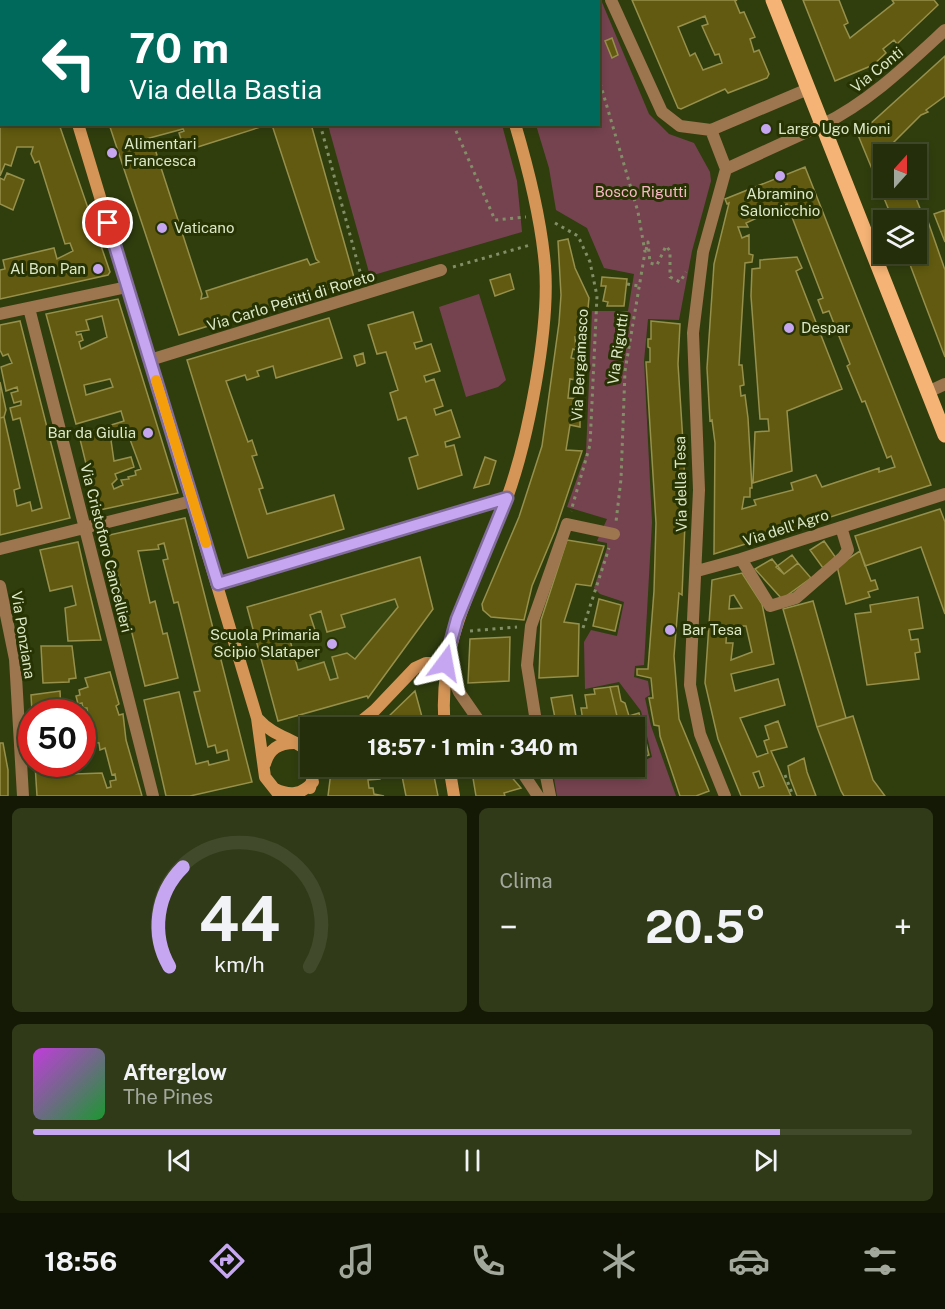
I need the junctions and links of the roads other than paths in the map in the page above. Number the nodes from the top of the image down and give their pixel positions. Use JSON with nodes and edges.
{"nodes":[{"id":1,"x":611,"y":0,"type":"edge"},
{"id":2,"x":773,"y":0,"type":"edge"},
{"id":3,"x":945,"y":30,"type":"edge"},
{"id":4,"x":808,"y":89,"type":"junction"},
{"id":5,"x":822,"y":125,"type":"junction"},
{"id":6,"x":78,"y":126,"type":"edge"},
{"id":7,"x":516,"y":126,"type":"edge"},
{"id":8,"x":711,"y":130,"type":"junction"},
{"id":9,"x":726,"y":169,"type":"junction"},
{"id":10,"x":446,"y":269,"type":"road end"},
{"id":11,"x":127,"y":287,"type":"junction"},
{"id":12,"x":29,"y":308,"type":"junction"},
{"id":13,"x":0,"y":314,"type":"edge"},
{"id":14,"x":150,"y":360,"type":"junction"},
{"id":15,"x":945,"y":384,"type":"edge"},
{"id":16,"x":928,"y":392,"type":"junction"},
{"id":17,"x":945,"y":435,"type":"edge"},
{"id":18,"x":945,"y":494,"type":"edge"},
{"id":19,"x":507,"y":498,"type":"junction"},
{"id":20,"x":192,"y":501,"type":"junction"},
{"id":21,"x":84,"y":526,"type":"junction"},
{"id":22,"x":841,"y":527,"type":"junction"},
{"id":23,"x":614,"y":534,"type":"road end"},
{"id":24,"x":0,"y":549,"type":"edge"},
{"id":25,"x":741,"y":559,"type":"junction"},
{"id":26,"x":697,"y":572,"type":"junction"},
{"id":27,"x":218,"y":584,"type":"junction"},
{"id":28,"x":0,"y":586,"type":"edge"},
{"id":29,"x":445,"y":663,"type":"junction"},
{"id":30,"x":366,"y":717,"type":"edge"},
{"id":31,"x":444,"y":717,"type":"edge"},
{"id":32,"x":476,"y":717,"type":"edge"},
{"id":33,"x":535,"y":717,"type":"edge"},
{"id":34,"x":257,"y":718,"type":"junction"},
{"id":35,"x":300,"y":745,"type":"edge"},
{"id":36,"x":300,"y":746,"type":"edge"},
{"id":37,"x":264,"y":768,"type":"junction"},
{"id":38,"x":312,"y":777,"type":"edge"},
{"id":39,"x":314,"y":777,"type":"edge"},
{"id":40,"x":451,"y":777,"type":"edge"},
{"id":41,"x":525,"y":777,"type":"edge"},
{"id":42,"x":546,"y":777,"type":"edge"},
{"id":43,"x":277,"y":793,"type":"edge"},
{"id":44,"x":22,"y":796,"type":"edge"},
{"id":45,"x":153,"y":796,"type":"edge"},
{"id":46,"x":308,"y":796,"type":"edge"},
{"id":47,"x":454,"y":796,"type":"edge"},
{"id":48,"x":538,"y":796,"type":"edge"},
{"id":49,"x":550,"y":796,"type":"edge"},
{"id":50,"x":725,"y":796,"type":"edge"}],
"edges":[{"from":1,"to":8,"type":"street"},
{"from":2,"to":4,"type":"main road"},
{"from":3,"to":5,"type":"street","name":"Via Conti"},
{"from":4,"to":5,"type":"main road"},
{"from":4,"to":8,"type":"street"},
{"from":5,"to":9,"type":"street"},
{"from":5,"to":16,"type":"main road"},
{"from":6,"to":11,"type":"main road"},
{"from":7,"to":19,"type":"main road"},
{"from":8,"to":9,"type":"street"},
{"from":9,"to":26,"type":"street","name":"Via della Tesa"},
{"from":10,"to":14,"type":"street","name":"Via Carlo Petitti di Roreto"},
{"from":11,"to":12,"type":"street"},
{"from":11,"to":14,"type":"main road"},
{"from":12,"to":13,"type":"street"},
{"from":12,"to":21,"type":"street","name":"Via Cristoforo Cancellieri"},
{"from":14,"to":20,"type":"main road"},
{"from":15,"to":16,"type":"street"},
{"from":16,"to":17,"type":"main road"},
{"from":18,"to":22,"type":"street","name":"Via dell'Agro"},
{"from":19,"to":27,"type":"street"},
{"from":19,"to":29,"type":"main road"},
{"from":20,"to":21,"type":"street"},
{"from":20,"to":27,"type":"main road"},
{"from":21,"to":24,"type":"street"},
{"from":21,"to":45,"type":"street","name":"Via Cristoforo Cancellieri"},
{"from":22,"to":25,"type":"street","name":"Via dell'Agro"},
{"from":22,"to":25,"type":"street","name":"Via dell'Agro"},
{"from":23,"to":33,"type":"street"},
{"from":25,"to":26,"type":"street","name":"Via dell'Agro"},
{"from":26,"to":50,"type":"street","name":"Via della Tesa"},
{"from":27,"to":34,"type":"main road"},
{"from":28,"to":44,"type":"street","name":"Via Ponziana"},
{"from":29,"to":30,"type":"main road"},
{"from":29,"to":31,"type":"main road"},
{"from":29,"to":32,"type":"street"},
{"from":34,"to":35,"type":"main road"},
{"from":34,"to":37,"type":"main road"},
{"from":36,"to":37,"type":"main road"},
{"from":37,"to":43,"type":"main road"},
{"from":38,"to":43,"type":"main road"},
{"from":39,"to":46,"type":"main road"},
{"from":40,"to":47,"type":"main road"},
{"from":41,"to":48,"type":"street"},
{"from":42,"to":49,"type":"street"}]}
